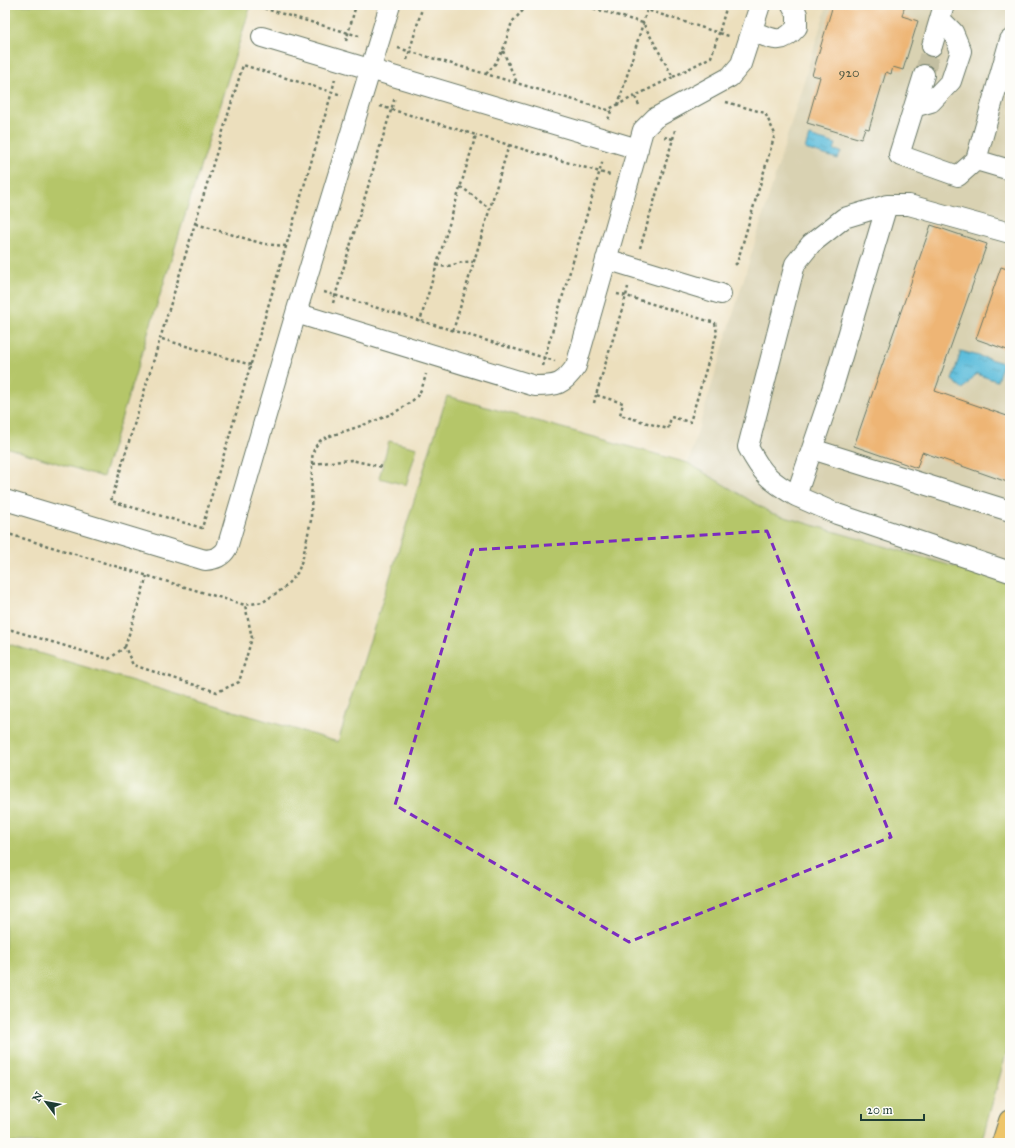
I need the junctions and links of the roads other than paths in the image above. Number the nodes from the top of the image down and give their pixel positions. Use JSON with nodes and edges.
{"nodes":[{"id":1,"x":390,"y":5,"type":"edge"},
{"id":2,"x":760,"y":5,"type":"edge"},
{"id":3,"x":792,"y":5,"type":"edge"},
{"id":4,"x":942,"y":12,"type":"edge"},
{"id":5,"x":752,"y":31,"type":"junction"},
{"id":6,"x":262,"y":37,"type":"dead end"},
{"id":7,"x":1010,"y":40,"type":"edge"},
{"id":8,"x":932,"y":46,"type":"tunnel mouth"},
{"id":9,"x":370,"y":70,"type":"junction"},
{"id":10,"x":924,"y":74,"type":"tunnel mouth"},
{"id":11,"x":914,"y":107,"type":"junction"},
{"id":12,"x":638,"y":149,"type":"junction"},
{"id":13,"x":976,"y":160,"type":"junction"},
{"id":14,"x":1010,"y":170,"type":"edge"},
{"id":15,"x":887,"y":205,"type":"junction"},
{"id":16,"x":1009,"y":228,"type":"edge"},
{"id":17,"x":606,"y":259,"type":"junction"},
{"id":18,"x":721,"y":294,"type":"dead end"},
{"id":19,"x":296,"y":313,"type":"junction"},
{"id":20,"x":812,"y":449,"type":"junction"},
{"id":21,"x":796,"y":496,"type":"junction"},
{"id":22,"x":5,"y":500,"type":"edge"},
{"id":23,"x":1010,"y":512,"type":"edge"},
{"id":24,"x":1010,"y":572,"type":"edge"},
{"id":25,"x":1010,"y":1121,"type":"edge"},
{"id":26,"x":1003,"y":1143,"type":"edge"}],
"edges":[{"from":1,"to":9,"type":"lane"},
{"from":2,"to":5,"type":"lane"},
{"from":3,"to":5,"type":"lane"},
{"from":4,"to":8,"type":"lane"},
{"from":4,"to":11,"type":"lane"},
{"from":5,"to":12,"type":"lane"},
{"from":6,"to":9,"type":"lane"},
{"from":7,"to":13,"type":"lane"},
{"from":9,"to":12,"type":"lane"},
{"from":9,"to":19,"type":"lane"},
{"from":10,"to":11,"type":"lane"},
{"from":11,"to":13,"type":"lane"},
{"from":12,"to":17,"type":"lane"},
{"from":13,"to":14,"type":"lane"},
{"from":15,"to":16,"type":"lane"},
{"from":15,"to":20,"type":"lane"},
{"from":15,"to":21,"type":"lane"},
{"from":17,"to":18,"type":"lane"},
{"from":17,"to":19,"type":"lane"},
{"from":19,"to":22,"type":"lane"},
{"from":20,"to":21,"type":"lane"},
{"from":20,"to":23,"type":"lane"},
{"from":21,"to":24,"type":"lane"},
{"from":25,"to":26,"type":"main road"}]}
